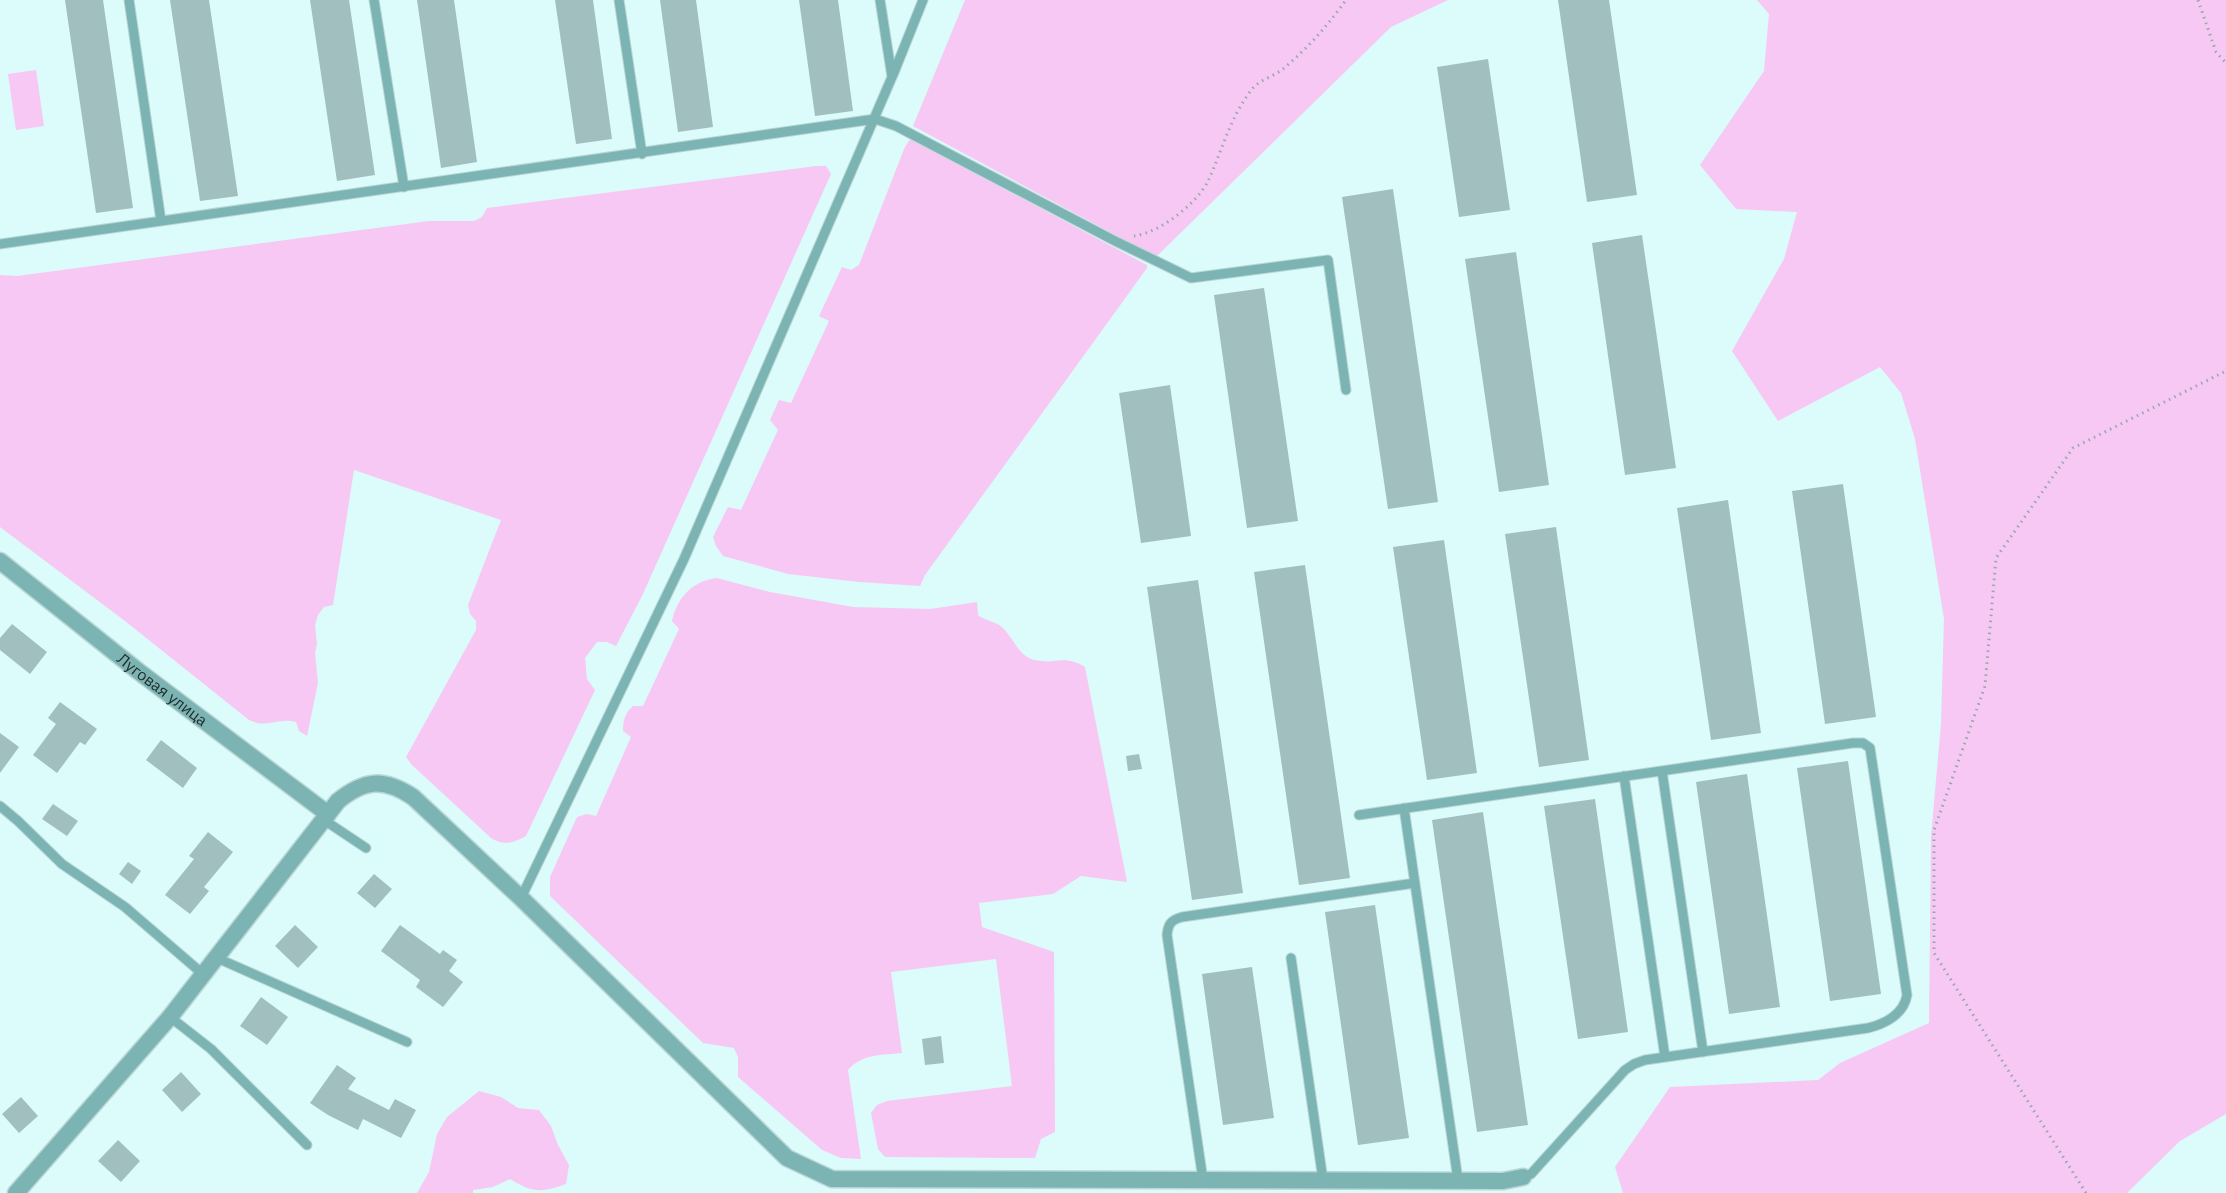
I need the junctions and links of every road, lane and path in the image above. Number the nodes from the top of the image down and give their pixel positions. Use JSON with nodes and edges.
{"nodes":[{"id":1,"x":129,"y":0,"type":"edge"},
{"id":2,"x":374,"y":0,"type":"edge"},
{"id":3,"x":619,"y":0,"type":"edge"},
{"id":4,"x":880,"y":0,"type":"edge"},
{"id":5,"x":923,"y":0,"type":"edge"},
{"id":6,"x":1346,"y":0,"type":"edge"},
{"id":7,"x":2198,"y":0,"type":"edge"},
{"id":8,"x":2226,"y":63,"type":"edge"},
{"id":9,"x":892,"y":77,"type":"junction"},
{"id":10,"x":875,"y":119,"type":"junction"},
{"id":11,"x":642,"y":154,"type":"junction"},
{"id":12,"x":404,"y":188,"type":"junction"},
{"id":13,"x":160,"y":221,"type":"junction"},
{"id":14,"x":1115,"y":241,"type":"junction"},
{"id":15,"x":0,"y":244,"type":"edge"},
{"id":16,"x":2226,"y":371,"type":"edge"},
{"id":17,"x":1346,"y":390,"type":"dead end"},
{"id":18,"x":0,"y":561,"type":"edge"},
{"id":19,"x":1662,"y":771,"type":"junction"},
{"id":20,"x":1624,"y":776,"type":"junction"},
{"id":21,"x":0,"y":806,"type":"edge"},
{"id":22,"x":1404,"y":808,"type":"junction"},
{"id":23,"x":1359,"y":814,"type":"dead end"},
{"id":24,"x":326,"y":817,"type":"junction"},
{"id":25,"x":366,"y":848,"type":"dead end"},
{"id":26,"x":1415,"y":883,"type":"junction"},
{"id":27,"x":521,"y":898,"type":"junction"},
{"id":28,"x":217,"y":958,"type":"junction"},
{"id":29,"x":1291,"y":958,"type":"dead end"},
{"id":30,"x":204,"y":975,"type":"junction"},
{"id":31,"x":170,"y":1017,"type":"junction"},
{"id":32,"x":407,"y":1042,"type":"dead end"},
{"id":33,"x":1703,"y":1052,"type":"junction"},
{"id":34,"x":1665,"y":1057,"type":"junction"},
{"id":35,"x":307,"y":1145,"type":"dead end"},
{"id":36,"x":1523,"y":1178,"type":"joint"},
{"id":37,"x":1203,"y":1180,"type":"junction"},
{"id":38,"x":1323,"y":1180,"type":"junction"},
{"id":39,"x":1458,"y":1180,"type":"junction"},
{"id":40,"x":16,"y":1193,"type":"edge"},
{"id":41,"x":2086,"y":1193,"type":"edge"}],
"edges":[{"from":1,"to":13,"type":"lane"},
{"from":2,"to":12,"type":"lane"},
{"from":3,"to":11,"type":"lane"},
{"from":4,"to":9,"type":"lane"},
{"from":5,"to":9,"type":"lane"},
{"from":6,"to":14,"type":"path"},
{"from":7,"to":8,"type":"path"},
{"from":9,"to":10,"type":"lane"},
{"from":10,"to":11,"type":"lane"},
{"from":10,"to":14,"type":"lane"},
{"from":10,"to":27,"type":"lane"},
{"from":11,"to":12,"type":"lane"},
{"from":12,"to":13,"type":"lane"},
{"from":13,"to":15,"type":"lane"},
{"from":14,"to":17,"type":"lane"},
{"from":16,"to":41,"type":"path"},
{"from":18,"to":24,"type":"street","name":"Луговая улица"},
{"from":19,"to":20,"type":"lane"},
{"from":19,"to":33,"type":"lane"},
{"from":19,"to":33,"type":"lane"},
{"from":20,"to":22,"type":"lane"},
{"from":20,"to":34,"type":"lane"},
{"from":21,"to":30,"type":"lane"},
{"from":22,"to":23,"type":"lane"},
{"from":22,"to":26,"type":"lane"},
{"from":24,"to":25,"type":"lane"},
{"from":24,"to":27,"type":"street"},
{"from":24,"to":28,"type":"street"},
{"from":26,"to":37,"type":"lane"},
{"from":26,"to":39,"type":"lane"},
{"from":27,"to":37,"type":"street"},
{"from":28,"to":30,"type":"street"},
{"from":28,"to":32,"type":"lane"},
{"from":29,"to":38,"type":"lane"},
{"from":30,"to":31,"type":"street"},
{"from":31,"to":35,"type":"lane"},
{"from":31,"to":40,"type":"street"},
{"from":33,"to":34,"type":"lane"},
{"from":34,"to":36,"type":"lane"},
{"from":36,"to":39,"type":"street"},
{"from":37,"to":38,"type":"street"},
{"from":38,"to":39,"type":"street"}]}
